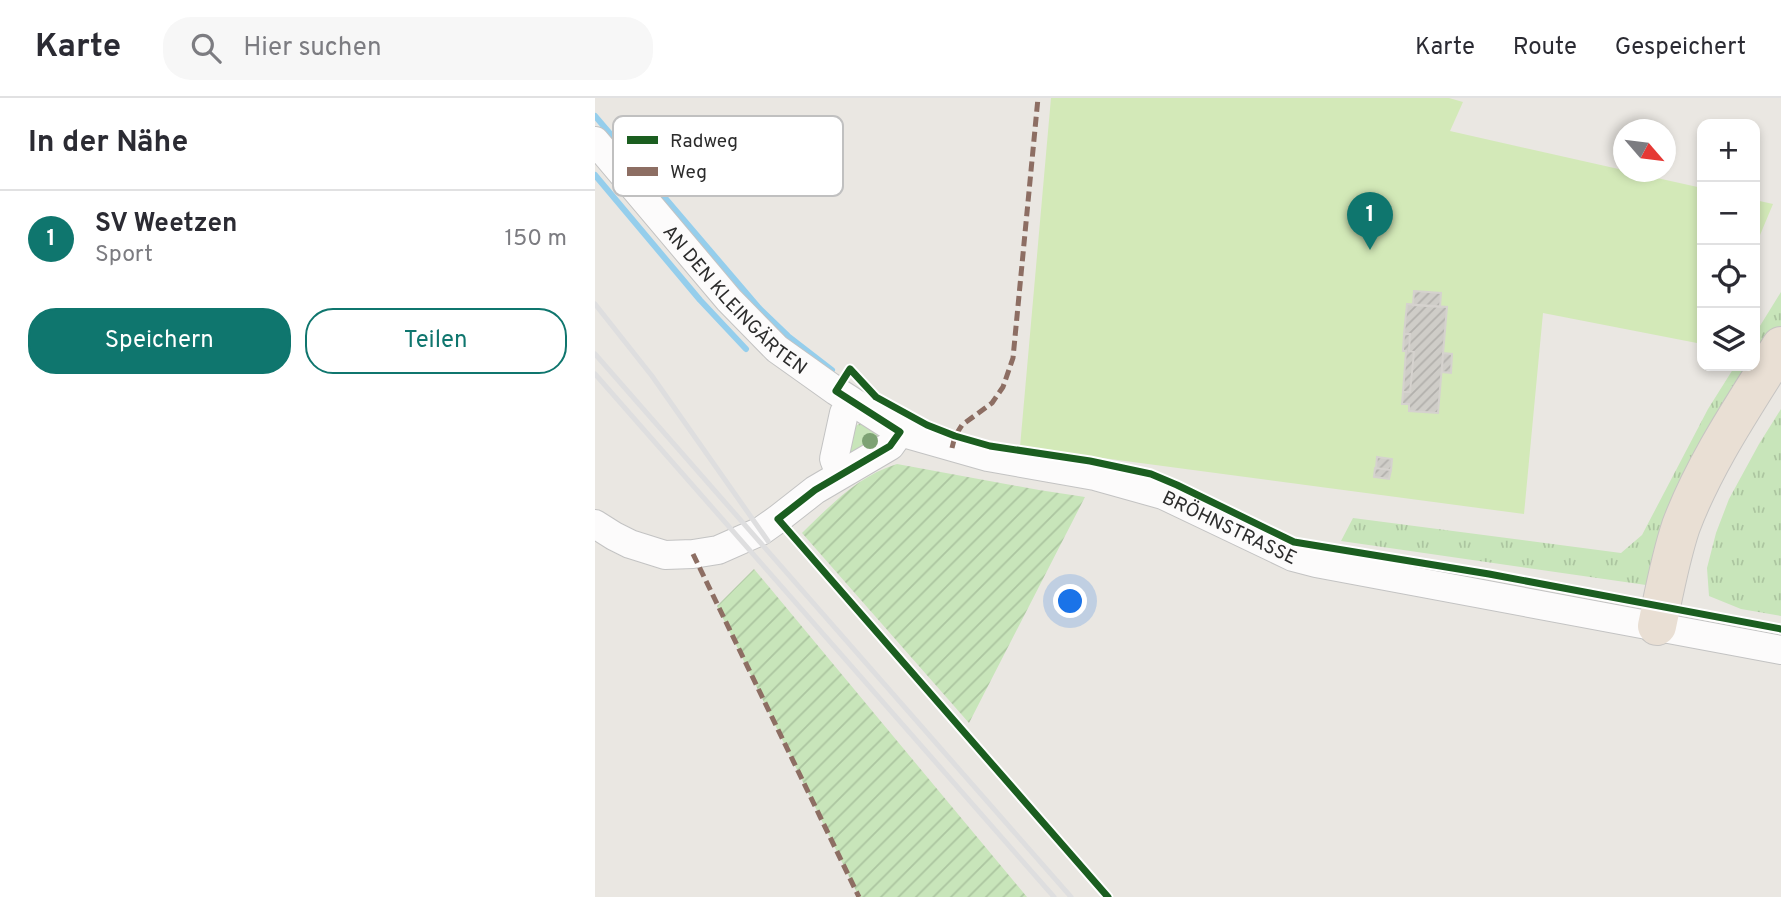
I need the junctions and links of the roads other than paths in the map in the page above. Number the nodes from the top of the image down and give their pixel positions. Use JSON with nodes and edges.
{"nodes":[{"id":1,"x":595,"y":141,"type":"edge"},
{"id":2,"x":613,"y":162,"type":"edge"},
{"id":3,"x":641,"y":196,"type":"edge"},
{"id":4,"x":1781,"y":346,"type":"edge"},
{"id":5,"x":1781,"y":391,"type":"edge"},
{"id":6,"x":852,"y":402,"type":"junction"},
{"id":7,"x":900,"y":432,"type":"junction"},
{"id":8,"x":840,"y":474,"type":"junction"},
{"id":9,"x":595,"y":524,"type":"edge"},
{"id":10,"x":1658,"y":627,"type":"junction"},
{"id":11,"x":1781,"y":650,"type":"edge"}],
"edges":[{"from":1,"to":2,"type":"street","name":"AN DEN KLEINGÄRTEN"},
{"from":3,"to":6,"type":"street","name":"AN DEN KLEINGÄRTEN"},
{"from":4,"to":10,"type":"highway"},
{"from":5,"to":10,"type":"highway"},
{"from":6,"to":7,"type":"street","name":"AN DEN KLEINGÄRTEN"},
{"from":6,"to":8,"type":"street"},
{"from":7,"to":8,"type":"street"},
{"from":7,"to":10,"type":"street","name":"BRÖHNSTRASSE"},
{"from":8,"to":9,"type":"street"},
{"from":10,"to":11,"type":"street","name":"BRÖHNSTRASSE"}]}
